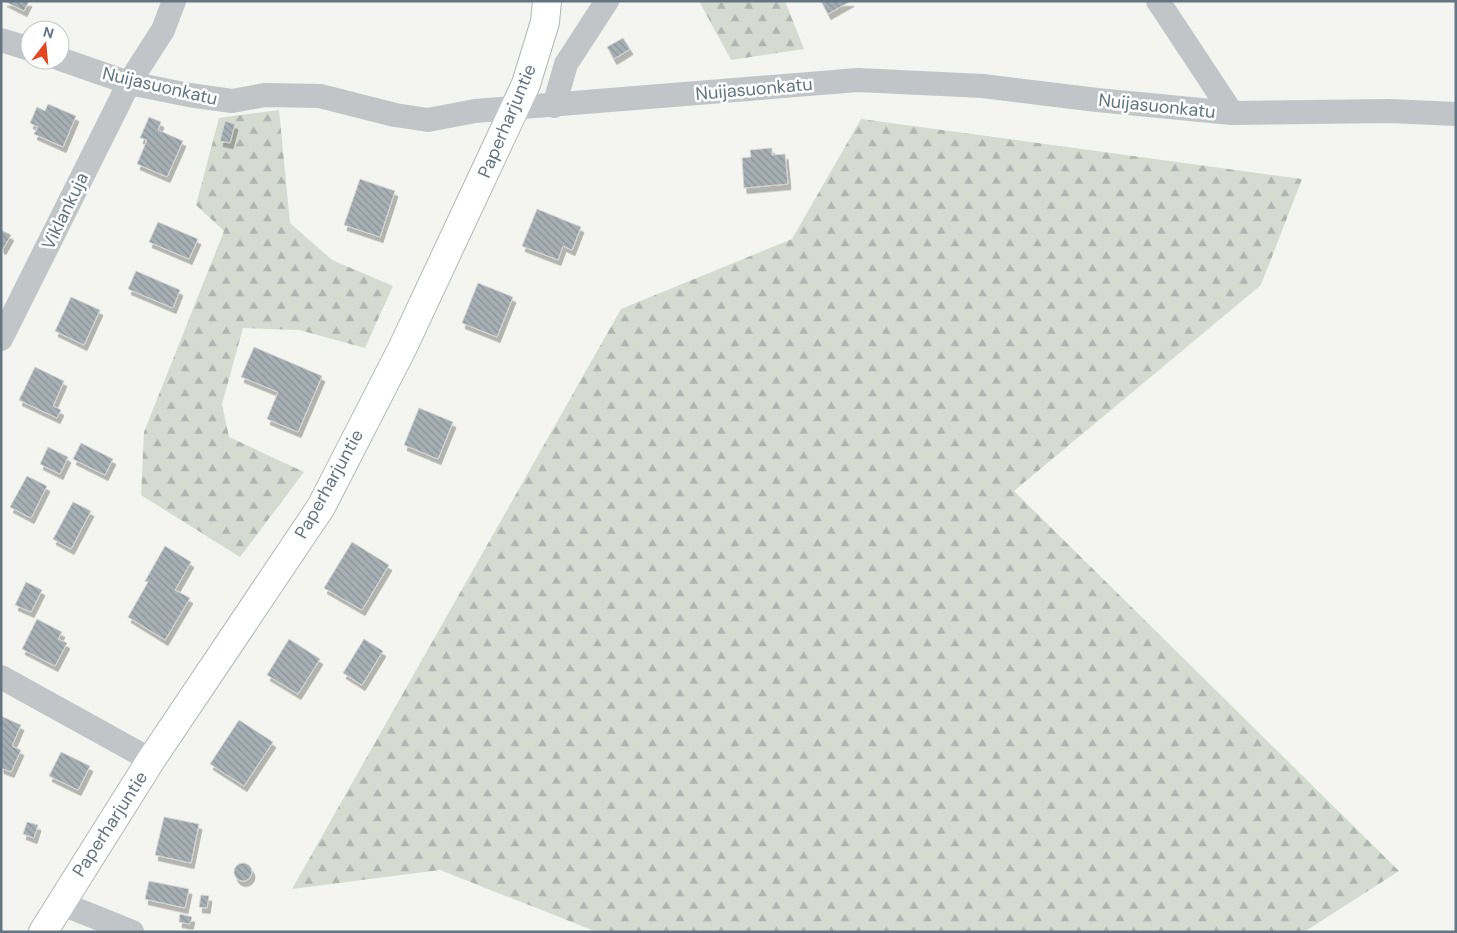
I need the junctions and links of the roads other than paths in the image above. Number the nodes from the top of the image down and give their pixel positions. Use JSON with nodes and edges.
{"nodes":[{"id":1,"x":174,"y":1,"type":"edge"},
{"id":2,"x":547,"y":1,"type":"edge"},
{"id":3,"x":607,"y":1,"type":"edge"},
{"id":4,"x":1158,"y":1,"type":"edge"},
{"id":5,"x":1,"y":40,"type":"edge"},
{"id":6,"x":20,"y":46,"type":"edge"},
{"id":7,"x":70,"y":62,"type":"edge"},
{"id":8,"x":129,"y":82,"type":"junction"},
{"id":9,"x":554,"y":106,"type":"junction"},
{"id":10,"x":515,"y":109,"type":"junction"},
{"id":11,"x":1232,"y":113,"type":"junction"},
{"id":12,"x":1456,"y":114,"type":"edge"},
{"id":13,"x":1,"y":339,"type":"edge"},
{"id":14,"x":1,"y":677,"type":"edge"},
{"id":15,"x":151,"y":760,"type":"junction"},
{"id":16,"x":60,"y":902,"type":"junction"},
{"id":17,"x":43,"y":932,"type":"edge"},
{"id":18,"x":132,"y":932,"type":"edge"}],
"edges":[{"from":1,"to":8,"type":"street","name":"Viklankuja"},
{"from":2,"to":10,"type":"street","name":"Paperharjuntie"},
{"from":3,"to":9,"type":"street"},
{"from":4,"to":11,"type":"street"},
{"from":5,"to":6,"type":"street"},
{"from":7,"to":8,"type":"street","name":"Nuijasuonkatu"},
{"from":8,"to":10,"type":"street","name":"Nuijasuonkatu"},
{"from":8,"to":13,"type":"street","name":"Viklankuja"},
{"from":9,"to":10,"type":"street","name":"Nuijasuonkatu"},
{"from":9,"to":11,"type":"street","name":"Nuijasuonkatu"},
{"from":10,"to":15,"type":"street","name":"Paperharjuntie"},
{"from":11,"to":12,"type":"street","name":"Nuijasuonkatu"},
{"from":14,"to":15,"type":"street"},
{"from":15,"to":16,"type":"street","name":"Paperharjuntie"},
{"from":16,"to":17,"type":"street","name":"Paperharjuntie"},
{"from":16,"to":18,"type":"street"}]}
